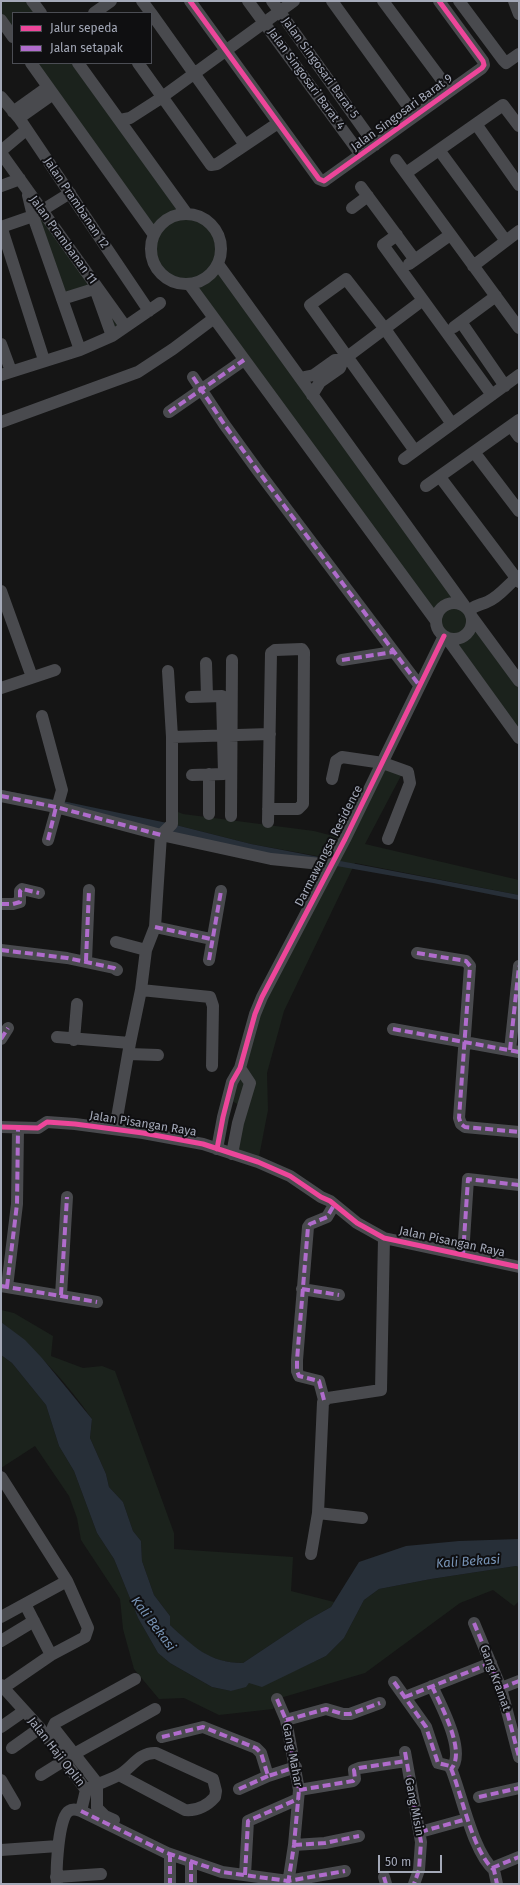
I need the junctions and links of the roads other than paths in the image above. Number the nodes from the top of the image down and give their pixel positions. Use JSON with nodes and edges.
{"nodes":[{"id":1,"x":32,"y":1,"type":"edge"},
{"id":2,"x":111,"y":1,"type":"edge"},
{"id":3,"x":142,"y":1,"type":"edge"},
{"id":4,"x":190,"y":1,"type":"edge"},
{"id":5,"x":248,"y":1,"type":"edge"},
{"id":6,"x":272,"y":1,"type":"edge"},
{"id":7,"x":294,"y":1,"type":"edge"},
{"id":8,"x":332,"y":1,"type":"edge"},
{"id":9,"x":383,"y":1,"type":"edge"},
{"id":10,"x":460,"y":1,"type":"edge"},
{"id":11,"x":514,"y":1,"type":"edge"},
{"id":12,"x":441,"y":2,"type":"edge"},
{"id":13,"x":40,"y":12,"type":"edge"},
{"id":14,"x":98,"y":12,"type":"edge"},
{"id":15,"x":150,"y":12,"type":"edge"},
{"id":16,"x":279,"y":12,"type":"junction"},
{"id":17,"x":152,"y":14,"type":"edge"},
{"id":18,"x":519,"y":14,"type":"edge"},
{"id":19,"x":1,"y":20,"type":"edge"},
{"id":20,"x":264,"y":23,"type":"junction"},
{"id":21,"x":12,"y":36,"type":"edge"},
{"id":22,"x":225,"y":51,"type":"junction"},
{"id":23,"x":519,"y":54,"type":"edge"},
{"id":24,"x":32,"y":64,"type":"edge"},
{"id":25,"x":79,"y":64,"type":"edge"},
{"id":26,"x":139,"y":64,"type":"edge"},
{"id":27,"x":194,"y":73,"type":"junction"},
{"id":28,"x":51,"y":90,"type":"junction"},
{"id":29,"x":450,"y":91,"type":"junction"},
{"id":30,"x":160,"y":98,"type":"junction"},
{"id":31,"x":8,"y":108,"type":"edge"},
{"id":32,"x":415,"y":116,"type":"junction"},
{"id":33,"x":127,"y":122,"type":"junction"},
{"id":34,"x":278,"y":123,"type":"junction"},
{"id":35,"x":476,"y":124,"type":"junction"},
{"id":36,"x":519,"y":126,"type":"edge"},
{"id":37,"x":26,"y":130,"type":"junction"},
{"id":38,"x":375,"y":144,"type":"junction"},
{"id":39,"x":245,"y":145,"type":"junction"},
{"id":40,"x":439,"y":150,"type":"junction"},
{"id":41,"x":1,"y":152,"type":"edge"},
{"id":42,"x":361,"y":155,"type":"junction"},
{"id":43,"x":396,"y":160,"type":"dead end"},
{"id":44,"x":406,"y":174,"type":"junction"},
{"id":45,"x":20,"y":179,"type":"junction"},
{"id":46,"x":519,"y":185,"type":"edge"},
{"id":47,"x":1,"y":186,"type":"edge"},
{"id":48,"x":70,"y":193,"type":"junction"},
{"id":49,"x":352,"y":208,"type":"dead end"},
{"id":50,"x":37,"y":214,"type":"junction"},
{"id":51,"x":187,"y":214,"type":"junction"},
{"id":52,"x":1,"y":227,"type":"edge"},
{"id":53,"x":519,"y":231,"type":"edge"},
{"id":54,"x":154,"y":235,"type":"junction"},
{"id":55,"x":397,"y":235,"type":"junction"},
{"id":56,"x":450,"y":235,"type":"junction"},
{"id":57,"x":506,"y":241,"type":"junction"},
{"id":58,"x":415,"y":260,"type":"junction"},
{"id":59,"x":218,"y":264,"type":"junction"},
{"id":60,"x":473,"y":266,"type":"junction"},
{"id":61,"x":401,"y":269,"type":"junction"},
{"id":62,"x":189,"y":284,"type":"junction"},
{"id":63,"x":96,"y":289,"type":"junction"},
{"id":64,"x":496,"y":296,"type":"junction"},
{"id":65,"x":62,"y":299,"type":"junction"},
{"id":66,"x":423,"y":300,"type":"junction"},
{"id":67,"x":160,"y":303,"type":"dead end"},
{"id":68,"x":148,"y":311,"type":"junction"},
{"id":69,"x":213,"y":319,"type":"junction"},
{"id":70,"x":461,"y":322,"type":"junction"},
{"id":71,"x":125,"y":326,"type":"junction"},
{"id":72,"x":519,"y":328,"type":"edge"},
{"id":73,"x":385,"y":329,"type":"junction"},
{"id":74,"x":447,"y":333,"type":"junction"},
{"id":75,"x":112,"y":336,"type":"junction"},
{"id":76,"x":1,"y":344,"type":"edge"},
{"id":77,"x":80,"y":350,"type":"junction"},
{"id":78,"x":345,"y":358,"type":"junction"},
{"id":79,"x":44,"y":360,"type":"junction"},
{"id":80,"x":244,"y":360,"type":"junction"},
{"id":81,"x":6,"y":373,"type":"edge"},
{"id":82,"x":519,"y":376,"type":"edge"},
{"id":83,"x":193,"y":377,"type":"dead end"},
{"id":84,"x":300,"y":378,"type":"junction"},
{"id":85,"x":317,"y":378,"type":"junction"},
{"id":86,"x":505,"y":386,"type":"junction"},
{"id":87,"x":201,"y":390,"type":"junction"},
{"id":88,"x":312,"y":395,"type":"junction"},
{"id":89,"x":492,"y":395,"type":"junction"},
{"id":90,"x":169,"y":412,"type":"dead end"},
{"id":91,"x":1,"y":422,"type":"edge"},
{"id":92,"x":515,"y":423,"type":"edge"},
{"id":93,"x":452,"y":424,"type":"junction"},
{"id":94,"x":519,"y":437,"type":"edge"},
{"id":95,"x":415,"y":451,"type":"junction"},
{"id":96,"x":474,"y":452,"type":"junction"},
{"id":97,"x":404,"y":459,"type":"dead end"},
{"id":98,"x":440,"y":477,"type":"junction"},
{"id":99,"x":426,"y":486,"type":"dead end"},
{"id":100,"x":519,"y":511,"type":"edge"},
{"id":101,"x":516,"y":580,"type":"edge"},
{"id":102,"x":1,"y":591,"type":"edge"},
{"id":103,"x":471,"y":609,"type":"junction"},
{"id":104,"x":436,"y":621,"type":"junction"},
{"id":105,"x":445,"y":636,"type":"junction"},
{"id":106,"x":393,"y":652,"type":"junction"},
{"id":107,"x":232,"y":660,"type":"dead end"},
{"id":108,"x":342,"y":660,"type":"dead end"},
{"id":109,"x":206,"y":663,"type":"dead end"},
{"id":110,"x":55,"y":670,"type":"dead end"},
{"id":111,"x":168,"y":671,"type":"dead end"},
{"id":112,"x":32,"y":677,"type":"junction"},
{"id":113,"x":519,"y":680,"type":"edge"},
{"id":114,"x":419,"y":685,"type":"junction"},
{"id":115,"x":1,"y":688,"type":"edge"},
{"id":116,"x":208,"y":696,"type":"junction"},
{"id":117,"x":191,"y":697,"type":"dead end"},
{"id":118,"x":42,"y":716,"type":"dead end"},
{"id":119,"x":270,"y":734,"type":"junction"},
{"id":120,"x":227,"y":735,"type":"junction"},
{"id":121,"x":172,"y":737,"type":"junction"},
{"id":122,"x":519,"y":738,"type":"edge"},
{"id":123,"x":382,"y":762,"type":"junction"},
{"id":124,"x":209,"y":774,"type":"junction"},
{"id":125,"x":192,"y":775,"type":"dead end"},
{"id":126,"x":332,"y":779,"type":"dead end"},
{"id":127,"x":1,"y":796,"type":"edge"},
{"id":128,"x":56,"y":807,"type":"junction"},
{"id":129,"x":268,"y":809,"type":"junction"},
{"id":130,"x":209,"y":814,"type":"dead end"},
{"id":131,"x":231,"y":816,"type":"dead end"},
{"id":132,"x":268,"y":822,"type":"dead end"},
{"id":133,"x":161,"y":835,"type":"junction"},
{"id":134,"x":388,"y":838,"type":"dead end"},
{"id":135,"x":48,"y":840,"type":"dead end"},
{"id":136,"x":331,"y":865,"type":"junction"},
{"id":137,"x":89,"y":890,"type":"dead end"},
{"id":138,"x":221,"y":891,"type":"dead end"},
{"id":139,"x":39,"y":893,"type":"dead end"},
{"id":140,"x":1,"y":904,"type":"edge"},
{"id":141,"x":155,"y":927,"type":"junction"},
{"id":142,"x":211,"y":939,"type":"junction"},
{"id":143,"x":116,"y":942,"type":"dead end"},
{"id":144,"x":1,"y":950,"type":"edge"},
{"id":145,"x":146,"y":950,"type":"junction"},
{"id":146,"x":417,"y":953,"type":"dead end"},
{"id":147,"x":209,"y":960,"type":"dead end"},
{"id":148,"x":86,"y":961,"type":"junction"},
{"id":149,"x":519,"y":966,"type":"edge"},
{"id":150,"x":116,"y":970,"type":"dead end"},
{"id":151,"x":142,"y":990,"type":"junction"},
{"id":152,"x":77,"y":1004,"type":"dead end"},
{"id":153,"x":8,"y":1028,"type":"dead end"},
{"id":154,"x":393,"y":1028,"type":"dead end"},
{"id":155,"x":57,"y":1037,"type":"dead end"},
{"id":156,"x":1,"y":1039,"type":"edge"},
{"id":157,"x":74,"y":1040,"type":"junction"},
{"id":158,"x":465,"y":1043,"type":"junction"},
{"id":159,"x":129,"y":1048,"type":"junction"},
{"id":160,"x":514,"y":1051,"type":"edge"},
{"id":161,"x":158,"y":1055,"type":"dead end"},
{"id":162,"x":212,"y":1066,"type":"dead end"},
{"id":163,"x":240,"y":1068,"type":"junction"},
{"id":164,"x":228,"y":1099,"type":"junction"},
{"id":165,"x":243,"y":1107,"type":"junction"},
{"id":166,"x":1,"y":1127,"type":"edge"},
{"id":167,"x":18,"y":1128,"type":"junction"},
{"id":168,"x":115,"y":1129,"type":"junction"},
{"id":169,"x":519,"y":1132,"type":"edge"},
{"id":170,"x":217,"y":1149,"type":"junction"},
{"id":171,"x":236,"y":1155,"type":"junction"},
{"id":172,"x":519,"y":1185,"type":"edge"},
{"id":173,"x":67,"y":1197,"type":"dead end"},
{"id":174,"x":334,"y":1205,"type":"junction"},
{"id":175,"x":384,"y":1238,"type":"junction"},
{"id":176,"x":462,"y":1255,"type":"junction"},
{"id":177,"x":519,"y":1267,"type":"edge"},
{"id":178,"x":4,"y":1287,"type":"edge"},
{"id":179,"x":302,"y":1289,"type":"junction"},
{"id":180,"x":61,"y":1295,"type":"junction"},
{"id":181,"x":339,"y":1295,"type":"dead end"},
{"id":182,"x":97,"y":1302,"type":"dead end"},
{"id":183,"x":324,"y":1400,"type":"junction"},
{"id":184,"x":1,"y":1477,"type":"edge"},
{"id":185,"x":318,"y":1513,"type":"junction"},
{"id":186,"x":362,"y":1518,"type":"dead end"},
{"id":187,"x":311,"y":1554,"type":"dead end"},
{"id":188,"x":67,"y":1581,"type":"junction"},
{"id":189,"x":25,"y":1604,"type":"junction"},
{"id":190,"x":1,"y":1617,"type":"edge"},
{"id":191,"x":34,"y":1621,"type":"junction"},
{"id":192,"x":474,"y":1623,"type":"dead end"},
{"id":193,"x":1,"y":1641,"type":"edge"},
{"id":194,"x":51,"y":1655,"type":"junction"},
{"id":195,"x":491,"y":1663,"type":"junction"},
{"id":196,"x":135,"y":1679,"type":"dead end"},
{"id":197,"x":519,"y":1681,"type":"edge"},
{"id":198,"x":394,"y":1682,"type":"dead end"},
{"id":199,"x":2,"y":1686,"type":"edge"},
{"id":200,"x":432,"y":1686,"type":"junction"},
{"id":201,"x":501,"y":1688,"type":"junction"},
{"id":202,"x":405,"y":1697,"type":"junction"},
{"id":203,"x":277,"y":1699,"type":"dead end"},
{"id":204,"x":380,"y":1703,"type":"dead end"},
{"id":205,"x":155,"y":1710,"type":"dead end"},
{"id":206,"x":24,"y":1711,"type":"junction"},
{"id":207,"x":286,"y":1720,"type":"junction"},
{"id":208,"x":1,"y":1727,"type":"edge"},
{"id":209,"x":40,"y":1728,"type":"junction"},
{"id":210,"x":162,"y":1737,"type":"dead end"},
{"id":211,"x":12,"y":1748,"type":"dead end"},
{"id":212,"x":70,"y":1757,"type":"junction"},
{"id":213,"x":519,"y":1757,"type":"edge"},
{"id":214,"x":296,"y":1767,"type":"junction"},
{"id":215,"x":451,"y":1769,"type":"junction"},
{"id":216,"x":119,"y":1775,"type":"junction"},
{"id":217,"x":41,"y":1776,"type":"dead end"},
{"id":218,"x":268,"y":1776,"type":"junction"},
{"id":219,"x":1,"y":1780,"type":"edge"},
{"id":220,"x":97,"y":1783,"type":"junction"},
{"id":221,"x":519,"y":1788,"type":"edge"},
{"id":222,"x":239,"y":1789,"type":"dead end"},
{"id":223,"x":86,"y":1790,"type":"junction"},
{"id":224,"x":299,"y":1795,"type":"junction"},
{"id":225,"x":479,"y":1797,"type":"dead end"},
{"id":226,"x":15,"y":1804,"type":"dead end"},
{"id":227,"x":81,"y":1811,"type":"junction"},
{"id":228,"x":468,"y":1819,"type":"junction"},
{"id":229,"x":420,"y":1832,"type":"junction"},
{"id":230,"x":359,"y":1836,"type":"dead end"},
{"id":231,"x":164,"y":1842,"type":"dead end"},
{"id":232,"x":294,"y":1845,"type":"junction"},
{"id":233,"x":58,"y":1846,"type":"junction"},
{"id":234,"x":1,"y":1850,"type":"edge"},
{"id":235,"x":170,"y":1854,"type":"junction"},
{"id":236,"x":519,"y":1857,"type":"edge"},
{"id":237,"x":191,"y":1862,"type":"junction"},
{"id":238,"x":492,"y":1868,"type":"junction"},
{"id":239,"x":345,"y":1871,"type":"dead end"},
{"id":240,"x":101,"y":1874,"type":"dead end"},
{"id":241,"x":245,"y":1875,"type":"junction"},
{"id":242,"x":57,"y":1880,"type":"edge"},
{"id":243,"x":288,"y":1882,"type":"edge"},
{"id":244,"x":170,"y":1884,"type":"edge"},
{"id":245,"x":191,"y":1884,"type":"edge"},
{"id":246,"x":414,"y":1884,"type":"edge"},
{"id":247,"x":497,"y":1884,"type":"edge"}],
"edges":[{"from":1,"to":13,"type":"street"},
{"from":2,"to":14,"type":"street"},
{"from":3,"to":15,"type":"street"},
{"from":4,"to":22,"type":"street"},
{"from":5,"to":20,"type":"street","name":"Jalan Singosari Barat 4"},
{"from":6,"to":16,"type":"street","name":"Jalan Singosari Barat 5"},
{"from":7,"to":16,"type":"street"},
{"from":8,"to":32,"type":"street"},
{"from":9,"to":29,"type":"street"},
{"from":10,"to":23,"type":"street"},
{"from":11,"to":18,"type":"street"},
{"from":12,"to":29,"type":"street","name":"Jalan Singosari Barat 9"},
{"from":16,"to":20,"type":"street"},
{"from":16,"to":38,"type":"street","name":"Jalan Singosari Barat 5"},
{"from":17,"to":27,"type":"street"},
{"from":19,"to":21,"type":"street"},
{"from":20,"to":22,"type":"street"},
{"from":20,"to":42,"type":"street","name":"Jalan Singosari Barat 4"},
{"from":22,"to":27,"type":"street"},
{"from":22,"to":34,"type":"street"},
{"from":24,"to":28,"type":"street"},
{"from":25,"to":33,"type":"street"},
{"from":26,"to":30,"type":"street"},
{"from":27,"to":30,"type":"street"},
{"from":27,"to":39,"type":"street"},
{"from":28,"to":31,"type":"street"},
{"from":28,"to":54,"type":"street"},
{"from":29,"to":32,"type":"street","name":"Jalan Singosari Barat 9"},
{"from":30,"to":33,"type":"street"},
{"from":30,"to":39,"type":"street"},
{"from":31,"to":37,"type":"street","name":"Jalan Prambanan 12"},
{"from":32,"to":38,"type":"street","name":"Jalan Singosari Barat 9"},
{"from":33,"to":51,"type":"street"},
{"from":34,"to":39,"type":"street"},
{"from":34,"to":42,"type":"street","name":"Jalan Singosari Barat 9"},
{"from":35,"to":36,"type":"street"},
{"from":35,"to":40,"type":"street"},
{"from":35,"to":46,"type":"street"},
{"from":37,"to":41,"type":"street"},
{"from":37,"to":48,"type":"street","name":"Jalan Prambanan 12"},
{"from":38,"to":42,"type":"street","name":"Jalan Singosari Barat 9"},
{"from":40,"to":44,"type":"street"},
{"from":40,"to":57,"type":"street"},
{"from":41,"to":45,"type":"street","name":"Jalan Prambanan 11"},
{"from":43,"to":44,"type":"street"},
{"from":44,"to":56,"type":"street"},
{"from":45,"to":47,"type":"street"},
{"from":45,"to":50,"type":"street","name":"Jalan Prambanan 11"},
{"from":48,"to":50,"type":"street"},
{"from":48,"to":68,"type":"street","name":"Jalan Prambanan 12"},
{"from":49,"to":55,"type":"street"},
{"from":50,"to":52,"type":"street"},
{"from":50,"to":63,"type":"street","name":"Jalan Prambanan 11"},
{"from":50,"to":65,"type":"street"},
{"from":51,"to":54,"type":"street"},
{"from":51,"to":59,"type":"street"},
{"from":52,"to":79,"type":"street"},
{"from":53,"to":57,"type":"street"},
{"from":54,"to":62,"type":"street"},
{"from":55,"to":58,"type":"street"},
{"from":55,"to":61,"type":"street"},
{"from":56,"to":58,"type":"street"},
{"from":56,"to":60,"type":"street"},
{"from":57,"to":60,"type":"street"},
{"from":58,"to":61,"type":"street"},
{"from":59,"to":62,"type":"street"},
{"from":59,"to":84,"type":"street"},
{"from":60,"to":64,"type":"street"},
{"from":61,"to":66,"type":"street"},
{"from":62,"to":69,"type":"street"},
{"from":63,"to":65,"type":"street"},
{"from":63,"to":71,"type":"street","name":"Jalan Prambanan 11"},
{"from":63,"to":75,"type":"street"},
{"from":64,"to":70,"type":"street"},
{"from":64,"to":72,"type":"street"},
{"from":65,"to":77,"type":"street"},
{"from":66,"to":73,"type":"street"},
{"from":66,"to":74,"type":"street"},
{"from":67,"to":68,"type":"street"},
{"from":68,"to":71,"type":"street"},
{"from":69,"to":80,"type":"street"},
{"from":69,"to":91,"type":"street"},
{"from":70,"to":74,"type":"street"},
{"from":70,"to":86,"type":"street"},
{"from":71,"to":75,"type":"street"},
{"from":73,"to":78,"type":"street"},
{"from":73,"to":78,"type":"street"},
{"from":73,"to":93,"type":"street"},
{"from":74,"to":89,"type":"street"},
{"from":75,"to":77,"type":"street"},
{"from":76,"to":81,"type":"street"},
{"from":77,"to":79,"type":"street"},
{"from":78,"to":85,"type":"street"},
{"from":78,"to":95,"type":"street"},
{"from":79,"to":81,"type":"street"},
{"from":80,"to":87,"type":"street"},
{"from":80,"to":104,"type":"street"},
{"from":82,"to":86,"type":"street"},
{"from":83,"to":87,"type":"street"},
{"from":84,"to":85,"type":"street"},
{"from":84,"to":88,"type":"street"},
{"from":85,"to":88,"type":"street"},
{"from":86,"to":89,"type":"street"},
{"from":87,"to":90,"type":"street"},
{"from":87,"to":106,"type":"street"},
{"from":88,"to":103,"type":"street"},
{"from":89,"to":93,"type":"street"},
{"from":92,"to":94,"type":"street"},
{"from":92,"to":96,"type":"street"},
{"from":93,"to":95,"type":"street"},
{"from":95,"to":97,"type":"street"},
{"from":96,"to":98,"type":"street"},
{"from":96,"to":100,"type":"street"},
{"from":98,"to":99,"type":"street"},
{"from":98,"to":101,"type":"street"},
{"from":101,"to":103,"type":"street"},
{"from":102,"to":112,"type":"street"},
{"from":103,"to":104,"type":"street"},
{"from":103,"to":105,"type":"street"},
{"from":103,"to":113,"type":"street"},
{"from":104,"to":105,"type":"street"},
{"from":105,"to":114,"type":"street","name":"Darmawangsa Residence"},
{"from":105,"to":122,"type":"street"},
{"from":106,"to":108,"type":"street"},
{"from":106,"to":114,"type":"street"},
{"from":107,"to":120,"type":"street"},
{"from":109,"to":116,"type":"street"},
{"from":110,"to":112,"type":"street"},
{"from":111,"to":121,"type":"street"},
{"from":112,"to":115,"type":"street"},
{"from":114,"to":123,"type":"street","name":"Darmawangsa Residence"},
{"from":116,"to":117,"type":"street"},
{"from":116,"to":120,"type":"street"},
{"from":118,"to":128,"type":"street"},
{"from":119,"to":120,"type":"street"},
{"from":119,"to":129,"type":"street"},
{"from":119,"to":129,"type":"street"},
{"from":120,"to":121,"type":"street"},
{"from":120,"to":124,"type":"street"},
{"from":120,"to":131,"type":"street"},
{"from":121,"to":133,"type":"street"},
{"from":123,"to":126,"type":"street"},
{"from":123,"to":134,"type":"street"},
{"from":123,"to":136,"type":"street","name":"Darmawangsa Residence"},
{"from":124,"to":125,"type":"street"},
{"from":124,"to":130,"type":"street"},
{"from":127,"to":128,"type":"street"},
{"from":128,"to":133,"type":"street"},
{"from":128,"to":135,"type":"street"},
{"from":129,"to":132,"type":"street"},
{"from":133,"to":136,"type":"street"},
{"from":133,"to":141,"type":"street"},
{"from":136,"to":163,"type":"street","name":"Darmawangsa Residence"},
{"from":137,"to":148,"type":"street"},
{"from":138,"to":142,"type":"street"},
{"from":139,"to":140,"type":"street"},
{"from":141,"to":142,"type":"street"},
{"from":141,"to":145,"type":"street"},
{"from":142,"to":147,"type":"street"},
{"from":143,"to":145,"type":"street"},
{"from":144,"to":148,"type":"street"},
{"from":145,"to":151,"type":"street"},
{"from":146,"to":158,"type":"street"},
{"from":148,"to":150,"type":"street"},
{"from":149,"to":160,"type":"street"},
{"from":151,"to":159,"type":"street"},
{"from":151,"to":162,"type":"street"},
{"from":152,"to":157,"type":"street"},
{"from":153,"to":156,"type":"street"},
{"from":154,"to":158,"type":"street"},
{"from":155,"to":157,"type":"street"},
{"from":157,"to":159,"type":"street"},
{"from":158,"to":160,"type":"street"},
{"from":158,"to":169,"type":"street"},
{"from":159,"to":161,"type":"street"},
{"from":159,"to":168,"type":"street"},
{"from":163,"to":164,"type":"street","name":"Darmawangsa Residence"},
{"from":163,"to":165,"type":"street"},
{"from":164,"to":165,"type":"street"},
{"from":164,"to":170,"type":"street","name":"Darmawangsa Residence"},
{"from":165,"to":171,"type":"street"},
{"from":166,"to":167,"type":"street","name":"Jalan Pisangan Raya"},
{"from":167,"to":168,"type":"street","name":"Jalan Pisangan Raya"},
{"from":167,"to":178,"type":"street"},
{"from":168,"to":170,"type":"street","name":"Jalan Pisangan Raya"},
{"from":170,"to":171,"type":"street","name":"Jalan Pisangan Raya"},
{"from":171,"to":174,"type":"street","name":"Jalan Pisangan Raya"},
{"from":172,"to":176,"type":"street"},
{"from":173,"to":180,"type":"street"},
{"from":174,"to":175,"type":"street","name":"Jalan Pisangan Raya"},
{"from":174,"to":179,"type":"street"},
{"from":175,"to":176,"type":"street","name":"Jalan Pisangan Raya"},
{"from":175,"to":183,"type":"street"},
{"from":176,"to":177,"type":"street","name":"Jalan Pisangan Raya"},
{"from":178,"to":180,"type":"street"},
{"from":179,"to":181,"type":"street"},
{"from":179,"to":183,"type":"street"},
{"from":180,"to":182,"type":"street"},
{"from":183,"to":185,"type":"street"},
{"from":184,"to":188,"type":"street"},
{"from":185,"to":186,"type":"street"},
{"from":185,"to":187,"type":"street"},
{"from":188,"to":189,"type":"street"},
{"from":188,"to":194,"type":"street"},
{"from":189,"to":190,"type":"street"},
{"from":189,"to":191,"type":"street"},
{"from":191,"to":193,"type":"street"},
{"from":191,"to":194,"type":"street"},
{"from":192,"to":195,"type":"street","name":"Gang Kramat"},
{"from":194,"to":199,"type":"street"},
{"from":195,"to":200,"type":"street"},
{"from":195,"to":201,"type":"street","name":"Gang Kramat"},
{"from":196,"to":212,"type":"street"},
{"from":197,"to":201,"type":"street"},
{"from":198,"to":202,"type":"street"},
{"from":199,"to":206,"type":"street","name":"Jalan Haji Oplin"},
{"from":200,"to":202,"type":"street"},
{"from":200,"to":215,"type":"street"},
{"from":201,"to":213,"type":"street","name":"Gang Kramat"},
{"from":202,"to":215,"type":"street"},
{"from":203,"to":207,"type":"street","name":"Gang Mahar"},
{"from":204,"to":207,"type":"street"},
{"from":205,"to":212,"type":"street"},
{"from":206,"to":208,"type":"street"},
{"from":206,"to":209,"type":"street","name":"Jalan Haji Oplin"},
{"from":207,"to":214,"type":"street","name":"Gang Mahar"},
{"from":209,"to":211,"type":"street"},
{"from":209,"to":212,"type":"street","name":"Jalan Haji Oplin"},
{"from":210,"to":218,"type":"street"},
{"from":212,"to":217,"type":"street"},
{"from":212,"to":220,"type":"street"},
{"from":212,"to":223,"type":"street","name":"Jalan Haji Oplin"},
{"from":214,"to":218,"type":"street"},
{"from":214,"to":224,"type":"street","name":"Gang Mahar"},
{"from":215,"to":228,"type":"street"},
{"from":216,"to":216,"type":"street"},
{"from":216,"to":220,"type":"street"},
{"from":218,"to":222,"type":"street"},
{"from":219,"to":226,"type":"street"},
{"from":220,"to":223,"type":"street"},
{"from":220,"to":231,"type":"street"},
{"from":221,"to":225,"type":"street"},
{"from":223,"to":227,"type":"street","name":"Jalan Haji Oplin"},
{"from":224,"to":229,"type":"street","name":"Gang Misin"},
{"from":224,"to":232,"type":"street","name":"Gang Mahar"},
{"from":224,"to":241,"type":"street"},
{"from":227,"to":233,"type":"street"},
{"from":227,"to":235,"type":"street"},
{"from":228,"to":229,"type":"street"},
{"from":228,"to":238,"type":"street"},
{"from":229,"to":246,"type":"street","name":"Gang Misin"},
{"from":230,"to":232,"type":"street"},
{"from":232,"to":243,"type":"street","name":"Gang Mahar"},
{"from":233,"to":234,"type":"street"},
{"from":233,"to":242,"type":"street"},
{"from":235,"to":237,"type":"street"},
{"from":235,"to":244,"type":"street"},
{"from":236,"to":238,"type":"street"},
{"from":237,"to":241,"type":"street"},
{"from":237,"to":245,"type":"street"},
{"from":238,"to":247,"type":"street"},
{"from":239,"to":243,"type":"street"},
{"from":240,"to":242,"type":"street"},
{"from":241,"to":243,"type":"street"}]}
